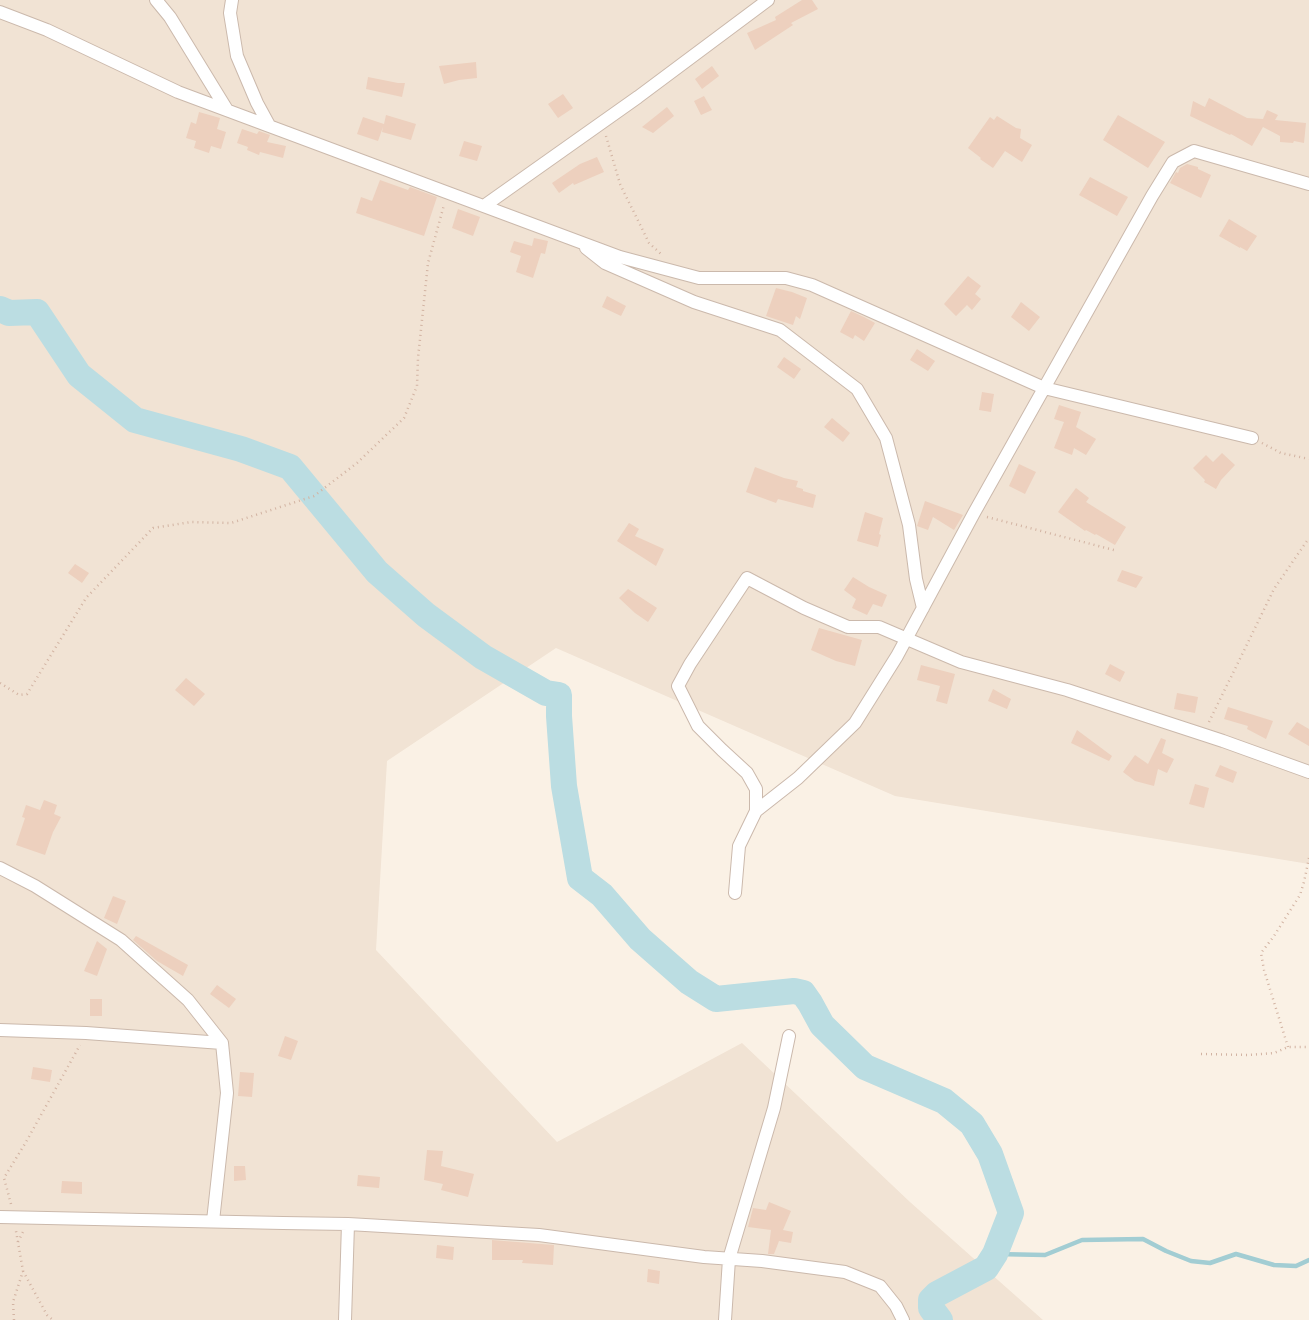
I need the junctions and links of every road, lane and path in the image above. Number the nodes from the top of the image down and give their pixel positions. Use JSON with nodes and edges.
{"nodes":[{"id":1,"x":156,"y":0,"type":"edge"},
{"id":2,"x":232,"y":0,"type":"edge"},
{"id":3,"x":768,"y":0,"type":"edge"},
{"id":4,"x":0,"y":12,"type":"edge"},
{"id":5,"x":227,"y":110,"type":"junction"},
{"id":6,"x":602,"y":122,"type":"junction"},
{"id":7,"x":269,"y":126,"type":"junction"},
{"id":8,"x":1309,"y":184,"type":"edge"},
{"id":9,"x":448,"y":192,"type":"junction"},
{"id":10,"x":484,"y":206,"type":"junction"},
{"id":11,"x":579,"y":242,"type":"junction"},
{"id":12,"x":663,"y":255,"type":"dead end"},
{"id":13,"x":1044,"y":388,"type":"junction"},
{"id":14,"x":1252,"y":438,"type":"joint"},
{"id":15,"x":1309,"y":459,"type":"edge"},
{"id":16,"x":974,"y":513,"type":"junction"},
{"id":17,"x":1309,"y":538,"type":"edge"},
{"id":18,"x":1114,"y":550,"type":"dead end"},
{"id":19,"x":923,"y":608,"type":"junction"},
{"id":20,"x":906,"y":639,"type":"junction"},
{"id":21,"x":0,"y":683,"type":"edge"},
{"id":22,"x":1203,"y":734,"type":"junction"},
{"id":23,"x":1309,"y":772,"type":"edge"},
{"id":24,"x":756,"y":811,"type":"junction"},
{"id":25,"x":1309,"y":858,"type":"edge"},
{"id":26,"x":0,"y":868,"type":"edge"},
{"id":27,"x":735,"y":893,"type":"dead end"},
{"id":28,"x":0,"y":1030,"type":"edge"},
{"id":29,"x":86,"y":1033,"type":"junction"},
{"id":30,"x":789,"y":1036,"type":"dead end"},
{"id":31,"x":222,"y":1043,"type":"junction"},
{"id":32,"x":1288,"y":1047,"type":"junction"},
{"id":33,"x":1309,"y":1048,"type":"edge"},
{"id":34,"x":1202,"y":1054,"type":"dead end"},
{"id":35,"x":0,"y":1217,"type":"edge"},
{"id":36,"x":14,"y":1217,"type":"junction"},
{"id":37,"x":213,"y":1221,"type":"junction"},
{"id":38,"x":348,"y":1224,"type":"junction"},
{"id":39,"x":729,"y":1259,"type":"junction"},
{"id":40,"x":23,"y":1271,"type":"junction"},
{"id":41,"x":14,"y":1320,"type":"edge"},
{"id":42,"x":53,"y":1320,"type":"edge"},
{"id":43,"x":345,"y":1320,"type":"edge"},
{"id":44,"x":725,"y":1320,"type":"edge"},
{"id":45,"x":903,"y":1320,"type":"edge"}],
"edges":[{"from":1,"to":5,"type":"street"},
{"from":2,"to":7,"type":"street"},
{"from":3,"to":6,"type":"street"},
{"from":4,"to":5,"type":"street"},
{"from":5,"to":7,"type":"street"},
{"from":6,"to":10,"type":"street"},
{"from":6,"to":12,"type":"path"},
{"from":7,"to":9,"type":"street"},
{"from":8,"to":13,"type":"street"},
{"from":9,"to":10,"type":"street"},
{"from":9,"to":21,"type":"path"},
{"from":10,"to":11,"type":"street"},
{"from":11,"to":13,"type":"street"},
{"from":11,"to":19,"type":"street"},
{"from":13,"to":14,"type":"street"},
{"from":13,"to":16,"type":"street"},
{"from":14,"to":15,"type":"path"},
{"from":16,"to":18,"type":"path"},
{"from":16,"to":19,"type":"street"},
{"from":17,"to":22,"type":"path"},
{"from":19,"to":20,"type":"street"},
{"from":20,"to":22,"type":"street"},
{"from":20,"to":24,"type":"street"},
{"from":20,"to":24,"type":"street"},
{"from":22,"to":23,"type":"street"},
{"from":24,"to":27,"type":"street"},
{"from":25,"to":32,"type":"path"},
{"from":26,"to":31,"type":"street"},
{"from":28,"to":29,"type":"street"},
{"from":29,"to":31,"type":"street"},
{"from":29,"to":36,"type":"path"},
{"from":30,"to":39,"type":"street"},
{"from":31,"to":37,"type":"street"},
{"from":32,"to":33,"type":"path"},
{"from":32,"to":34,"type":"path"},
{"from":35,"to":36,"type":"street"},
{"from":36,"to":37,"type":"street"},
{"from":36,"to":40,"type":"path"},
{"from":37,"to":38,"type":"street"},
{"from":38,"to":39,"type":"street"},
{"from":38,"to":43,"type":"street"},
{"from":39,"to":44,"type":"street"},
{"from":39,"to":45,"type":"street"},
{"from":40,"to":41,"type":"path"},
{"from":40,"to":42,"type":"path"}]}
